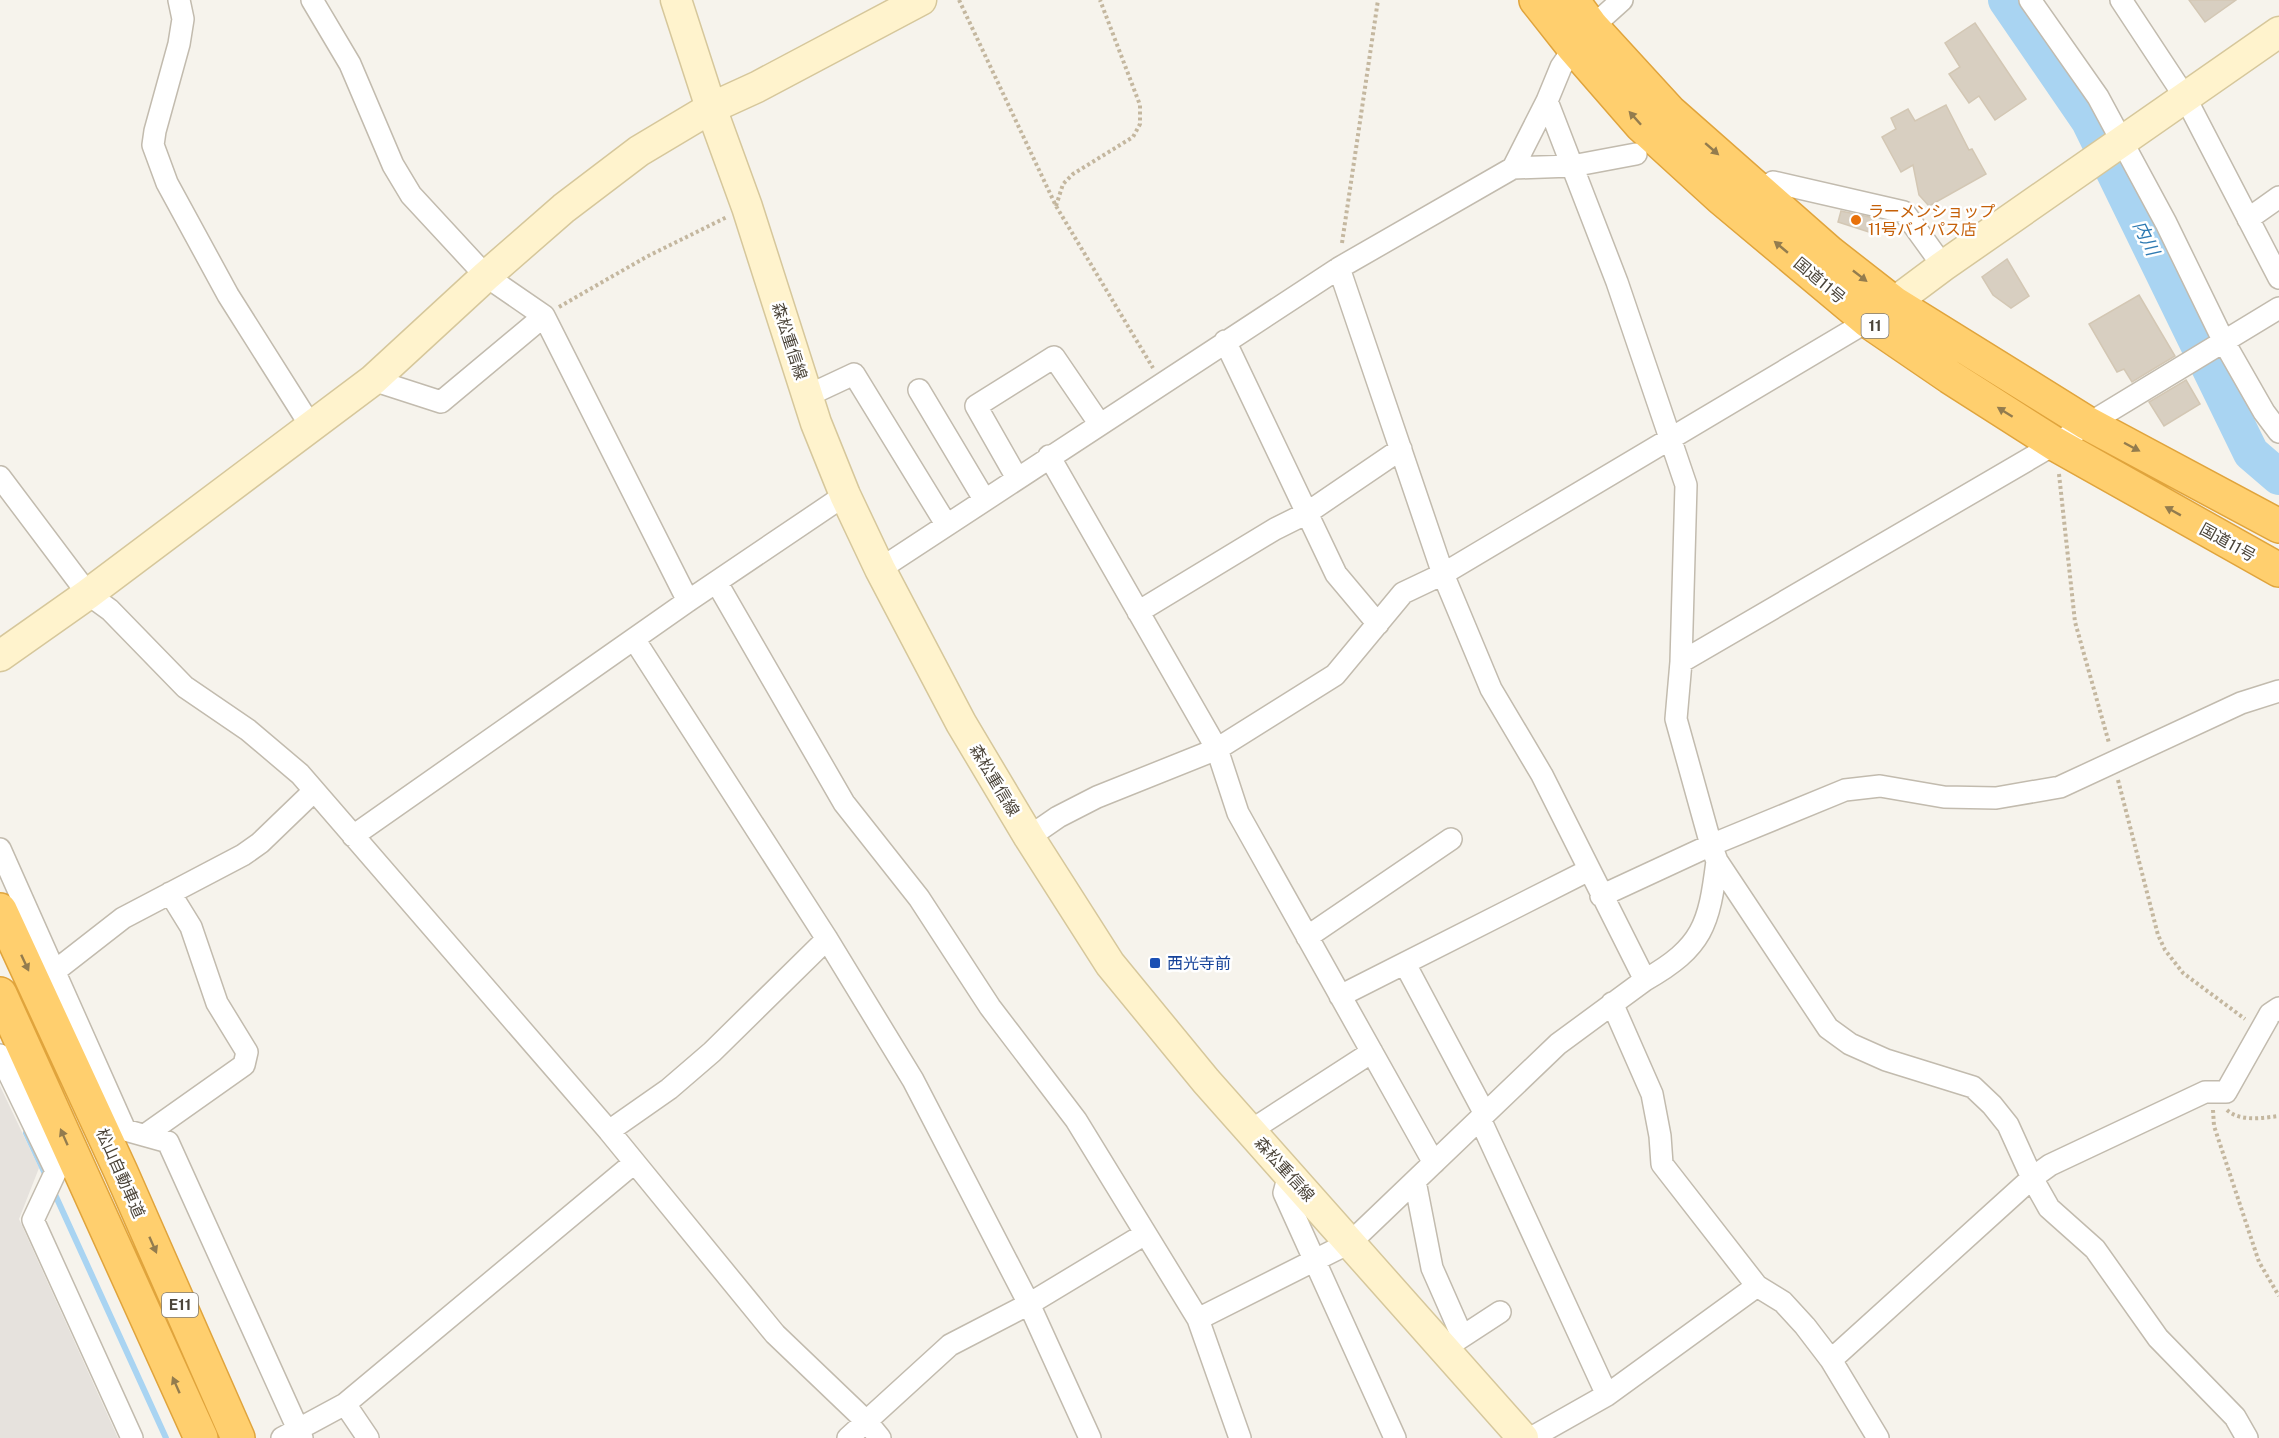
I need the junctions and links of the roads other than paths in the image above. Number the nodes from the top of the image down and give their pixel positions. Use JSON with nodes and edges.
{"nodes":[{"id":1,"x":179,"y":0,"type":"edge"},
{"id":2,"x":312,"y":0,"type":"edge"},
{"id":3,"x":676,"y":0,"type":"edge"},
{"id":4,"x":921,"y":0,"type":"edge"},
{"id":5,"x":1536,"y":0,"type":"edge"},
{"id":6,"x":1572,"y":0,"type":"edge"},
{"id":7,"x":1622,"y":0,"type":"edge"},
{"id":8,"x":2030,"y":0,"type":"edge"},
{"id":9,"x":2121,"y":0,"type":"edge"},
{"id":10,"x":2279,"y":32,"type":"edge"},
{"id":11,"x":1583,"y":38,"type":"junction"},
{"id":12,"x":2186,"y":97,"type":"junction"},
{"id":13,"x":1547,"y":102,"type":"junction"},
{"id":14,"x":711,"y":108,"type":"junction"},
{"id":15,"x":2111,"y":149,"type":"junction"},
{"id":16,"x":1636,"y":154,"type":"dead end"},
{"id":17,"x":1572,"y":166,"type":"junction"},
{"id":18,"x":1513,"y":168,"type":"junction"},
{"id":19,"x":1762,"y":193,"type":"junction"},
{"id":20,"x":2279,"y":197,"type":"edge"},
{"id":21,"x":2248,"y":219,"type":"junction"},
{"id":22,"x":1943,"y":266,"type":"junction"},
{"id":23,"x":1339,"y":268,"type":"junction"},
{"id":24,"x":486,"y":276,"type":"junction"},
{"id":25,"x":2279,"y":278,"type":"edge"},
{"id":26,"x":1894,"y":303,"type":"junction"},
{"id":27,"x":2279,"y":308,"type":"edge"},
{"id":28,"x":544,"y":316,"type":"junction"},
{"id":29,"x":1868,"y":321,"type":"junction"},
{"id":30,"x":1225,"y":341,"type":"junction"},
{"id":31,"x":2220,"y":343,"type":"junction"},
{"id":32,"x":373,"y":380,"type":"junction"},
{"id":33,"x":919,"y":390,"type":"dead end"},
{"id":34,"x":807,"y":396,"type":"junction"},
{"id":35,"x":1099,"y":423,"type":"junction"},
{"id":36,"x":2086,"y":423,"type":"junction"},
{"id":37,"x":312,"y":428,"type":"junction"},
{"id":38,"x":2279,"y":432,"type":"edge"},
{"id":39,"x":1669,"y":439,"type":"junction"},
{"id":40,"x":2055,"y":444,"type":"junction"},
{"id":41,"x":1401,"y":449,"type":"junction"},
{"id":42,"x":1049,"y":456,"type":"junction"},
{"id":43,"x":0,"y":477,"type":"edge"},
{"id":44,"x":1017,"y":478,"type":"junction"},
{"id":45,"x":845,"y":495,"type":"junction"},
{"id":46,"x":984,"y":499,"type":"junction"},
{"id":47,"x":1307,"y":513,"type":"junction"},
{"id":48,"x":946,"y":524,"type":"junction"},
{"id":49,"x":2279,"y":526,"type":"edge"},
{"id":50,"x":880,"y":568,"type":"junction"},
{"id":51,"x":2279,"y":570,"type":"edge"},
{"id":52,"x":1443,"y":574,"type":"junction"},
{"id":53,"x":717,"y":583,"type":"junction"},
{"id":54,"x":88,"y":594,"type":"junction"},
{"id":55,"x":688,"y":601,"type":"junction"},
{"id":56,"x":1138,"y":612,"type":"junction"},
{"id":57,"x":1378,"y":624,"type":"junction"},
{"id":58,"x":634,"y":639,"type":"junction"},
{"id":59,"x":0,"y":656,"type":"edge"},
{"id":60,"x":1681,"y":662,"type":"junction"},
{"id":61,"x":2279,"y":691,"type":"edge"},
{"id":62,"x":1217,"y":749,"type":"junction"},
{"id":63,"x":314,"y":791,"type":"junction"},
{"id":64,"x":353,"y":836,"type":"junction"},
{"id":65,"x":1029,"y":837,"type":"junction"},
{"id":66,"x":1451,"y":839,"type":"dead end"},
{"id":67,"x":0,"y":849,"type":"edge"},
{"id":68,"x":1714,"y":853,"type":"junction"},
{"id":69,"x":1589,"y":870,"type":"junction"},
{"id":70,"x":170,"y":893,"type":"junction"},
{"id":71,"x":1601,"y":896,"type":"junction"},
{"id":72,"x":0,"y":910,"type":"edge"},
{"id":73,"x":1308,"y":938,"type":"junction"},
{"id":74,"x":827,"y":939,"type":"junction"},
{"id":75,"x":1405,"y":964,"type":"junction"},
{"id":76,"x":55,"y":971,"type":"junction"},
{"id":77,"x":1645,"y":980,"type":"junction"},
{"id":78,"x":0,"y":994,"type":"edge"},
{"id":79,"x":1340,"y":996,"type":"junction"},
{"id":80,"x":1612,"y":1003,"type":"junction"},
{"id":81,"x":2279,"y":1008,"type":"edge"},
{"id":82,"x":1372,"y":1052,"type":"junction"},
{"id":83,"x":0,"y":1055,"type":"edge"},
{"id":84,"x":1482,"y":1117,"type":"junction"},
{"id":85,"x":609,"y":1131,"type":"junction"},
{"id":86,"x":1250,"y":1131,"type":"junction"},
{"id":87,"x":145,"y":1135,"type":"junction"},
{"id":88,"x":634,"y":1163,"type":"junction"},
{"id":89,"x":1434,"y":1163,"type":"junction"},
{"id":90,"x":1289,"y":1174,"type":"junction"},
{"id":91,"x":2032,"y":1178,"type":"junction"},
{"id":92,"x":1415,"y":1181,"type":"junction"},
{"id":93,"x":1145,"y":1234,"type":"junction"},
{"id":94,"x":1351,"y":1242,"type":"junction"},
{"id":95,"x":1316,"y":1260,"type":"junction"},
{"id":96,"x":1757,"y":1286,"type":"junction"},
{"id":97,"x":1029,"y":1304,"type":"junction"},
{"id":98,"x":1500,"y":1312,"type":"dead end"},
{"id":99,"x":1198,"y":1319,"type":"junction"},
{"id":100,"x":1453,"y":1342,"type":"junction"},
{"id":101,"x":1831,"y":1360,"type":"junction"},
{"id":102,"x":1607,"y":1395,"type":"junction"},
{"id":103,"x":345,"y":1404,"type":"junction"},
{"id":104,"x":873,"y":1430,"type":"edge"},
{"id":105,"x":294,"y":1435,"type":"edge"},
{"id":106,"x":132,"y":1438,"type":"edge"},
{"id":107,"x":201,"y":1438,"type":"edge"},
{"id":108,"x":238,"y":1438,"type":"edge"},
{"id":109,"x":368,"y":1438,"type":"edge"},
{"id":110,"x":848,"y":1438,"type":"edge"},
{"id":111,"x":1090,"y":1438,"type":"edge"},
{"id":112,"x":1240,"y":1438,"type":"edge"},
{"id":113,"x":1395,"y":1438,"type":"edge"},
{"id":114,"x":1523,"y":1438,"type":"edge"},
{"id":115,"x":1531,"y":1438,"type":"edge"},
{"id":116,"x":1878,"y":1438,"type":"edge"},
{"id":117,"x":2247,"y":1438,"type":"edge"}],
"edges":[{"from":1,"to":37,"type":"street"},
{"from":2,"to":24,"type":"street"},
{"from":3,"to":14,"type":"main road","name":"森松重信線"},
{"from":4,"to":14,"type":"main road"},
{"from":5,"to":11,"type":"highway","name":"国道11号","number":"11"},
{"from":6,"to":11,"type":"highway","name":"国道11号","number":"11"},
{"from":7,"to":11,"type":"street"},
{"from":8,"to":15,"type":"street"},
{"from":9,"to":12,"type":"street"},
{"from":10,"to":12,"type":"main road"},
{"from":11,"to":13,"type":"street"},
{"from":11,"to":19,"type":"highway","name":"国道11号","number":"11","one_way":true},
{"from":29,"to":11,"type":"highway","name":"国道11号","number":"11","one_way":true},
{"from":12,"to":15,"type":"main road"},
{"from":12,"to":21,"type":"street"},
{"from":13,"to":17,"type":"street"},
{"from":13,"to":18,"type":"street"},
{"from":14,"to":24,"type":"main road"},
{"from":14,"to":34,"type":"main road","name":"森松重信線"},
{"from":15,"to":22,"type":"main road"},
{"from":15,"to":31,"type":"street"},
{"from":16,"to":17,"type":"street"},
{"from":17,"to":18,"type":"street"},
{"from":17,"to":39,"type":"street"},
{"from":18,"to":23,"type":"street"},
{"from":19,"to":22,"type":"street"},
{"from":19,"to":26,"type":"highway","name":"国道11号","number":"11","one_way":true},
{"from":20,"to":21,"type":"street"},
{"from":21,"to":25,"type":"street"},
{"from":22,"to":26,"type":"main road"},
{"from":23,"to":30,"type":"street"},
{"from":23,"to":41,"type":"street"},
{"from":24,"to":28,"type":"street"},
{"from":24,"to":32,"type":"main road"},
{"from":26,"to":29,"type":"main road"},
{"from":26,"to":36,"type":"highway","name":"国道11号","number":"11"},
{"from":27,"to":31,"type":"street"},
{"from":28,"to":32,"type":"street"},
{"from":28,"to":55,"type":"street"},
{"from":29,"to":39,"type":"street"},
{"from":40,"to":29,"type":"highway","name":"国道11号","number":"11","one_way":true},
{"from":30,"to":35,"type":"street"},
{"from":30,"to":47,"type":"street"},
{"from":31,"to":36,"type":"street"},
{"from":31,"to":38,"type":"street"},
{"from":32,"to":37,"type":"main road"},
{"from":33,"to":46,"type":"street"},
{"from":34,"to":45,"type":"main road","name":"森松重信線"},
{"from":34,"to":48,"type":"street"},
{"from":35,"to":42,"type":"street"},
{"from":35,"to":44,"type":"street"},
{"from":36,"to":40,"type":"street"},
{"from":36,"to":49,"type":"highway","name":"国道11号","number":"11","one_way":true},
{"from":37,"to":54,"type":"main road"},
{"from":39,"to":52,"type":"street"},
{"from":39,"to":60,"type":"street"},
{"from":51,"to":40,"type":"highway","name":"国道11号","number":"11","one_way":true},
{"from":40,"to":60,"type":"street"},
{"from":41,"to":47,"type":"street"},
{"from":41,"to":52,"type":"street"},
{"from":42,"to":44,"type":"street"},
{"from":42,"to":56,"type":"street"},
{"from":43,"to":54,"type":"street"},
{"from":44,"to":46,"type":"street"},
{"from":45,"to":50,"type":"main road","name":"森松重信線"},
{"from":45,"to":53,"type":"street"},
{"from":46,"to":48,"type":"street"},
{"from":47,"to":56,"type":"street"},
{"from":47,"to":57,"type":"street"},
{"from":48,"to":50,"type":"street"},
{"from":50,"to":65,"type":"main road","name":"森松重信線"},
{"from":52,"to":57,"type":"street"},
{"from":52,"to":69,"type":"street"},
{"from":53,"to":55,"type":"street"},
{"from":53,"to":93,"type":"street"},
{"from":54,"to":59,"type":"main road"},
{"from":54,"to":63,"type":"street"},
{"from":55,"to":58,"type":"street"},
{"from":56,"to":62,"type":"street"},
{"from":57,"to":62,"type":"street"},
{"from":58,"to":64,"type":"street"},
{"from":58,"to":74,"type":"street"},
{"from":60,"to":68,"type":"street"},
{"from":61,"to":68,"type":"street"},
{"from":62,"to":65,"type":"street"},
{"from":62,"to":73,"type":"street"},
{"from":63,"to":64,"type":"street"},
{"from":63,"to":70,"type":"street"},
{"from":64,"to":85,"type":"street"},
{"from":65,"to":86,"type":"main road","name":"森松重信線"},
{"from":66,"to":73,"type":"street"},
{"from":67,"to":76,"type":"street"},
{"from":68,"to":71,"type":"street"},
{"from":68,"to":77,"type":"street"},
{"from":68,"to":91,"type":"street"},
{"from":69,"to":71,"type":"street"},
{"from":69,"to":75,"type":"street"},
{"from":70,"to":76,"type":"street"},
{"from":70,"to":87,"type":"street"},
{"from":71,"to":77,"type":"street"},
{"from":72,"to":108,"type":"highway","name":"松山自動車道","number":"E11","one_way":true},
{"from":73,"to":79,"type":"street"},
{"from":74,"to":85,"type":"street"},
{"from":74,"to":97,"type":"street"},
{"from":75,"to":79,"type":"street"},
{"from":75,"to":84,"type":"street"},
{"from":76,"to":87,"type":"street"},
{"from":77,"to":80,"type":"street"},
{"from":107,"to":78,"type":"highway","number":"E11","one_way":true},
{"from":79,"to":82,"type":"street"},
{"from":80,"to":84,"type":"street"},
{"from":80,"to":96,"type":"street"},
{"from":81,"to":91,"type":"street"},
{"from":82,"to":86,"type":"street"},
{"from":82,"to":89,"type":"street"},
{"from":83,"to":106,"type":"street"},
{"from":84,"to":89,"type":"street"},
{"from":84,"to":102,"type":"street"},
{"from":85,"to":88,"type":"street"},
{"from":86,"to":90,"type":"main road","name":"森松重信線"},
{"from":87,"to":105,"type":"street"},
{"from":88,"to":103,"type":"street"},
{"from":88,"to":104,"type":"street"},
{"from":89,"to":92,"type":"street"},
{"from":90,"to":94,"type":"main road","name":"森松重信線"},
{"from":90,"to":95,"type":"street"},
{"from":91,"to":101,"type":"street"},
{"from":91,"to":117,"type":"street"},
{"from":92,"to":94,"type":"street"},
{"from":92,"to":100,"type":"street"},
{"from":93,"to":97,"type":"street"},
{"from":93,"to":99,"type":"street"},
{"from":94,"to":95,"type":"street"},
{"from":94,"to":100,"type":"main road","name":"森松重信線"},
{"from":95,"to":99,"type":"street"},
{"from":95,"to":113,"type":"street"},
{"from":96,"to":101,"type":"street"},
{"from":96,"to":102,"type":"street"},
{"from":97,"to":104,"type":"street"},
{"from":97,"to":111,"type":"street"},
{"from":98,"to":100,"type":"street"},
{"from":99,"to":112,"type":"street"},
{"from":100,"to":114,"type":"main road","name":"森松重信線"},
{"from":101,"to":116,"type":"street"},
{"from":102,"to":115,"type":"street"},
{"from":103,"to":105,"type":"street"},
{"from":103,"to":109,"type":"street"},
{"from":104,"to":110,"type":"street"}]}
